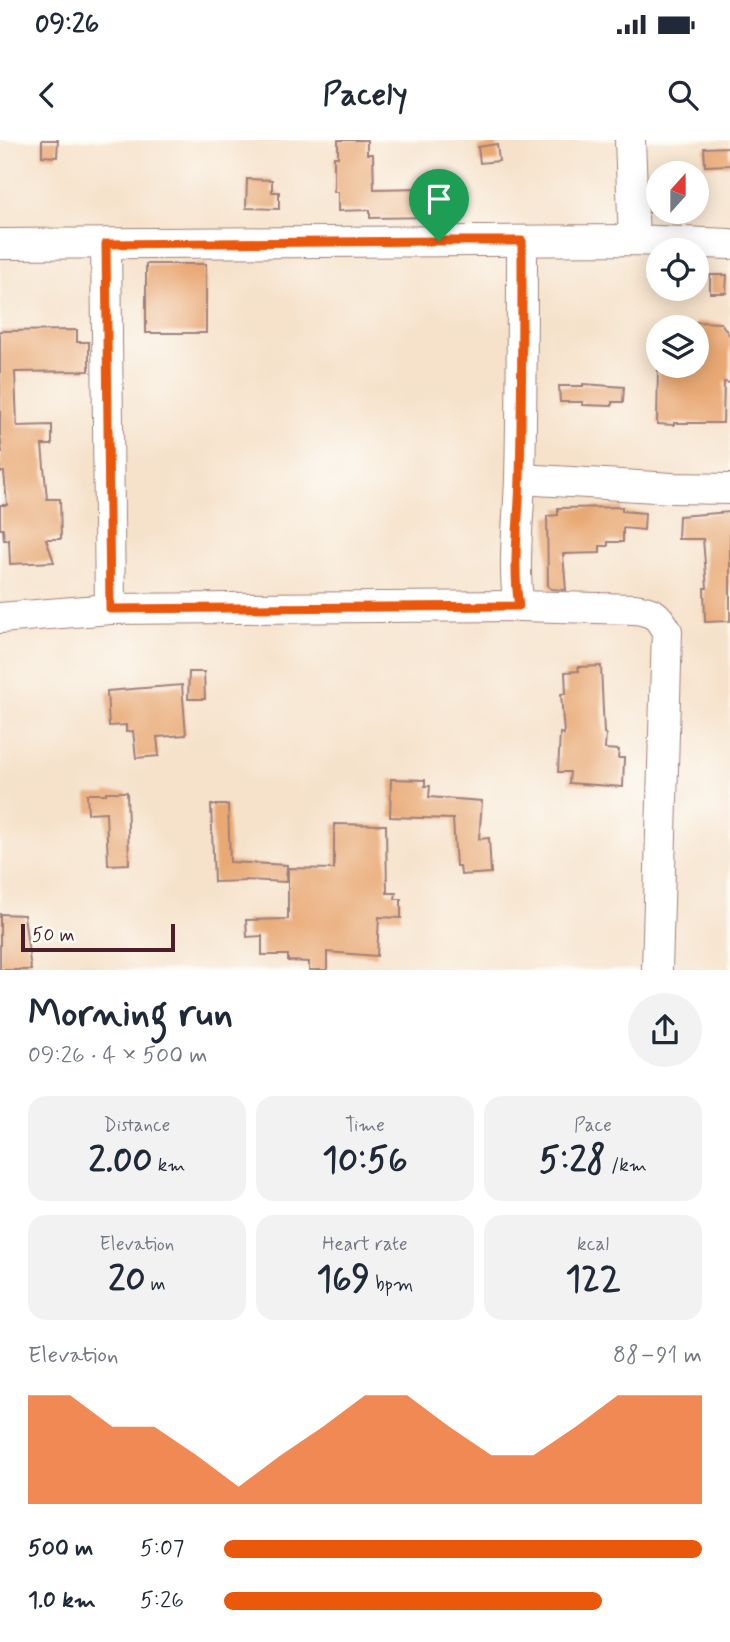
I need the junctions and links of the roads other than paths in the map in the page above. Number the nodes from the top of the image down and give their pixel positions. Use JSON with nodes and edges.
{"nodes":[{"id":1,"x":630,"y":140,"type":"edge"},
{"id":2,"x":634,"y":240,"type":"junction"},
{"id":3,"x":522,"y":241,"type":"junction"},
{"id":4,"x":0,"y":244,"type":"edge"},
{"id":5,"x":106,"y":244,"type":"junction"},
{"id":6,"x":730,"y":244,"type":"edge"},
{"id":7,"x":520,"y":479,"type":"junction"},
{"id":8,"x":730,"y":489,"type":"edge"},
{"id":9,"x":519,"y":606,"type":"junction"},
{"id":10,"x":110,"y":609,"type":"junction"},
{"id":11,"x":0,"y":618,"type":"edge"},
{"id":12,"x":657,"y":970,"type":"edge"}],
"edges":[{"from":1,"to":2,"type":"street"},
{"from":2,"to":3,"type":"street"},
{"from":2,"to":6,"type":"street"},
{"from":3,"to":5,"type":"street"},
{"from":3,"to":7,"type":"street"},
{"from":4,"to":5,"type":"street"},
{"from":5,"to":10,"type":"street"},
{"from":7,"to":8,"type":"street"},
{"from":7,"to":9,"type":"street"},
{"from":9,"to":10,"type":"street"},
{"from":9,"to":12,"type":"street"},
{"from":10,"to":11,"type":"street"}]}
